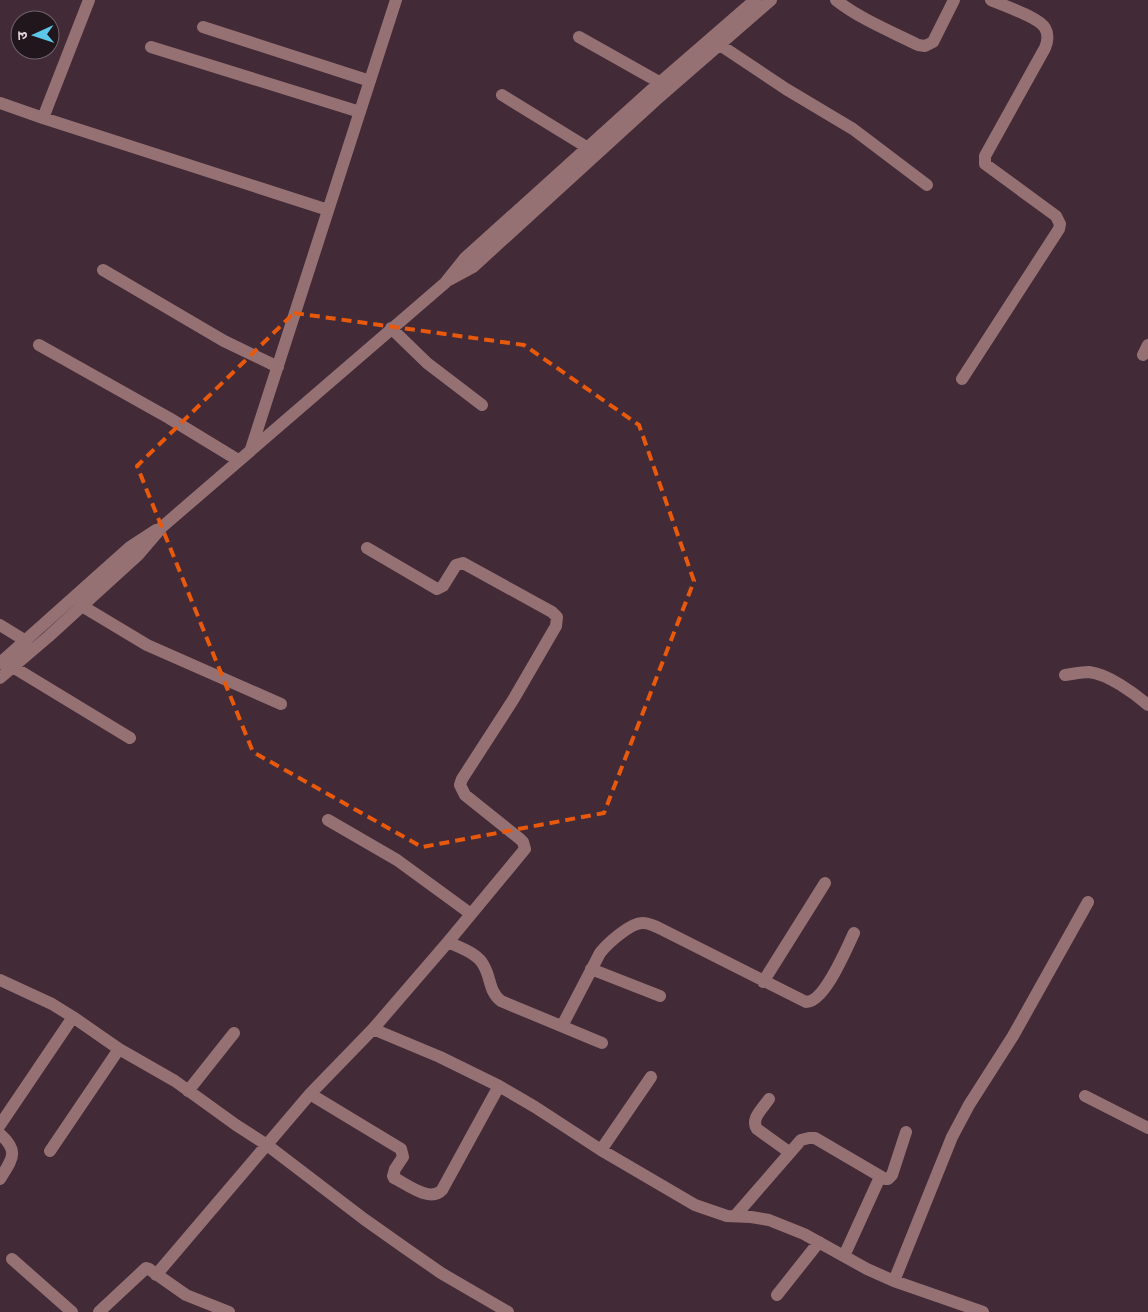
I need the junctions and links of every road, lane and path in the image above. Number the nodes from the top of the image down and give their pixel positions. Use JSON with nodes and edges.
{"nodes":[{"id":1,"x":89,"y":0,"type":"edge"},
{"id":2,"x":396,"y":0,"type":"edge"},
{"id":3,"x":755,"y":0,"type":"edge"},
{"id":4,"x":771,"y":0,"type":"edge"},
{"id":5,"x":836,"y":0,"type":"edge"},
{"id":6,"x":954,"y":0,"type":"edge"},
{"id":7,"x":992,"y":0,"type":"edge"},
{"id":8,"x":202,"y":27,"type":"dead end"},
{"id":9,"x":579,"y":36,"type":"dead end"},
{"id":10,"x":714,"y":42,"type":"junction"},
{"id":11,"x":151,"y":47,"type":"dead end"},
{"id":12,"x":370,"y":81,"type":"junction"},
{"id":13,"x":660,"y":82,"type":"junction"},
{"id":14,"x":502,"y":95,"type":"dead end"},
{"id":15,"x":0,"y":102,"type":"edge"},
{"id":16,"x":360,"y":112,"type":"junction"},
{"id":17,"x":43,"y":118,"type":"junction"},
{"id":18,"x":592,"y":150,"type":"junction"},
{"id":19,"x":928,"y":184,"type":"dead end"},
{"id":20,"x":328,"y":210,"type":"junction"},
{"id":21,"x":103,"y":270,"type":"dead end"},
{"id":22,"x":391,"y":328,"type":"junction"},
{"id":23,"x":40,"y":345,"type":"dead end"},
{"id":24,"x":278,"y":367,"type":"junction"},
{"id":25,"x":962,"y":379,"type":"dead end"},
{"id":26,"x":482,"y":405,"type":"dead end"},
{"id":27,"x":251,"y":449,"type":"junction"},
{"id":28,"x":238,"y":460,"type":"junction"},
{"id":29,"x":162,"y":527,"type":"junction"},
{"id":30,"x":367,"y":548,"type":"dead end"},
{"id":31,"x":82,"y":606,"type":"junction"},
{"id":32,"x":0,"y":626,"type":"edge"},
{"id":33,"x":26,"y":641,"type":"junction"},
{"id":34,"x":0,"y":663,"type":"edge"},
{"id":35,"x":13,"y":667,"type":"junction"},
{"id":36,"x":1065,"y":675,"type":"dead end"},
{"id":37,"x":0,"y":678,"type":"edge"},
{"id":38,"x":281,"y":704,"type":"dead end"},
{"id":39,"x":1148,"y":705,"type":"edge"},
{"id":40,"x":130,"y":738,"type":"dead end"},
{"id":41,"x":328,"y":820,"type":"dead end"},
{"id":42,"x":825,"y":883,"type":"dead end"},
{"id":43,"x":1088,"y":902,"type":"dead end"},
{"id":44,"x":471,"y":914,"type":"junction"},
{"id":45,"x":854,"y":932,"type":"dead end"},
{"id":46,"x":448,"y":942,"type":"junction"},
{"id":47,"x":591,"y":969,"type":"junction"},
{"id":48,"x":0,"y":980,"type":"edge"},
{"id":49,"x":763,"y":982,"type":"junction"},
{"id":50,"x":660,"y":996,"type":"dead end"},
{"id":51,"x":73,"y":1017,"type":"junction"},
{"id":52,"x":562,"y":1026,"type":"junction"},
{"id":53,"x":373,"y":1029,"type":"junction"},
{"id":54,"x":234,"y":1033,"type":"dead end"},
{"id":55,"x":602,"y":1043,"type":"dead end"},
{"id":56,"x":119,"y":1049,"type":"junction"},
{"id":57,"x":651,"y":1077,"type":"dead end"},
{"id":58,"x":499,"y":1086,"type":"junction"},
{"id":59,"x":188,"y":1091,"type":"junction"},
{"id":60,"x":310,"y":1094,"type":"junction"},
{"id":61,"x":1085,"y":1096,"type":"dead end"},
{"id":62,"x":769,"y":1100,"type":"dead end"},
{"id":63,"x":0,"y":1125,"type":"edge"},
{"id":64,"x":1148,"y":1128,"type":"edge"},
{"id":65,"x":906,"y":1132,"type":"dead end"},
{"id":66,"x":0,"y":1134,"type":"edge"},
{"id":67,"x":268,"y":1145,"type":"junction"},
{"id":68,"x":601,"y":1150,"type":"junction"},
{"id":69,"x":50,"y":1151,"type":"dead end"},
{"id":70,"x":789,"y":1152,"type":"junction"},
{"id":71,"x":880,"y":1177,"type":"junction"},
{"id":72,"x":0,"y":1179,"type":"edge"},
{"id":73,"x":735,"y":1216,"type":"junction"},
{"id":74,"x":819,"y":1242,"type":"junction"},
{"id":75,"x":844,"y":1256,"type":"junction"},
{"id":76,"x":12,"y":1259,"type":"dead end"},
{"id":77,"x":156,"y":1275,"type":"junction"},
{"id":78,"x":894,"y":1281,"type":"junction"},
{"id":79,"x":777,"y":1296,"type":"dead end"},
{"id":80,"x":72,"y":1312,"type":"edge"},
{"id":81,"x":99,"y":1312,"type":"edge"},
{"id":82,"x":229,"y":1312,"type":"edge"},
{"id":83,"x":508,"y":1312,"type":"edge"},
{"id":84,"x":983,"y":1312,"type":"edge"}],
"edges":[{"from":1,"to":17,"type":"street"},
{"from":2,"to":12,"type":"street"},
{"from":3,"to":10,"type":"street"},
{"from":4,"to":10,"type":"street"},
{"from":5,"to":6,"type":"street"},
{"from":7,"to":25,"type":"street"},
{"from":8,"to":12,"type":"street"},
{"from":9,"to":13,"type":"street"},
{"from":10,"to":13,"type":"street"},
{"from":10,"to":18,"type":"street"},
{"from":10,"to":19,"type":"street"},
{"from":11,"to":16,"type":"street"},
{"from":12,"to":16,"type":"street"},
{"from":13,"to":18,"type":"street"},
{"from":14,"to":18,"type":"street"},
{"from":15,"to":17,"type":"street"},
{"from":16,"to":20,"type":"street"},
{"from":17,"to":20,"type":"street"},
{"from":18,"to":22,"type":"street"},
{"from":20,"to":24,"type":"street"},
{"from":21,"to":24,"type":"street"},
{"from":22,"to":26,"type":"street"},
{"from":22,"to":27,"type":"street"},
{"from":23,"to":28,"type":"street"},
{"from":24,"to":27,"type":"street"},
{"from":27,"to":28,"type":"street"},
{"from":28,"to":29,"type":"street"},
{"from":29,"to":31,"type":"street"},
{"from":29,"to":33,"type":"street"},
{"from":30,"to":44,"type":"street"},
{"from":31,"to":35,"type":"street"},
{"from":31,"to":38,"type":"street"},
{"from":32,"to":33,"type":"street"},
{"from":33,"to":34,"type":"street"},
{"from":35,"to":37,"type":"street"},
{"from":35,"to":40,"type":"street"},
{"from":36,"to":39,"type":"street"},
{"from":41,"to":44,"type":"street"},
{"from":42,"to":49,"type":"street"},
{"from":43,"to":78,"type":"street"},
{"from":44,"to":46,"type":"street"},
{"from":45,"to":49,"type":"street"},
{"from":46,"to":52,"type":"street"},
{"from":46,"to":53,"type":"street"},
{"from":47,"to":49,"type":"street"},
{"from":47,"to":50,"type":"street"},
{"from":47,"to":52,"type":"street"},
{"from":48,"to":51,"type":"street"},
{"from":51,"to":56,"type":"street"},
{"from":51,"to":63,"type":"street"},
{"from":52,"to":55,"type":"street"},
{"from":53,"to":58,"type":"street"},
{"from":53,"to":60,"type":"street"},
{"from":54,"to":59,"type":"street"},
{"from":56,"to":59,"type":"street"},
{"from":56,"to":69,"type":"street"},
{"from":57,"to":68,"type":"street"},
{"from":58,"to":60,"type":"street"},
{"from":58,"to":68,"type":"street"},
{"from":59,"to":67,"type":"street"},
{"from":60,"to":67,"type":"street"},
{"from":61,"to":64,"type":"street"},
{"from":62,"to":70,"type":"street"},
{"from":65,"to":71,"type":"street"},
{"from":66,"to":72,"type":"street"},
{"from":67,"to":77,"type":"street"},
{"from":67,"to":83,"type":"street"},
{"from":68,"to":73,"type":"street"},
{"from":70,"to":71,"type":"street"},
{"from":70,"to":73,"type":"street"},
{"from":71,"to":75,"type":"street"},
{"from":73,"to":74,"type":"street"},
{"from":74,"to":75,"type":"street"},
{"from":74,"to":79,"type":"street"},
{"from":75,"to":78,"type":"street"},
{"from":76,"to":80,"type":"street"},
{"from":77,"to":81,"type":"street"},
{"from":77,"to":82,"type":"street"},
{"from":78,"to":84,"type":"street"}]}
